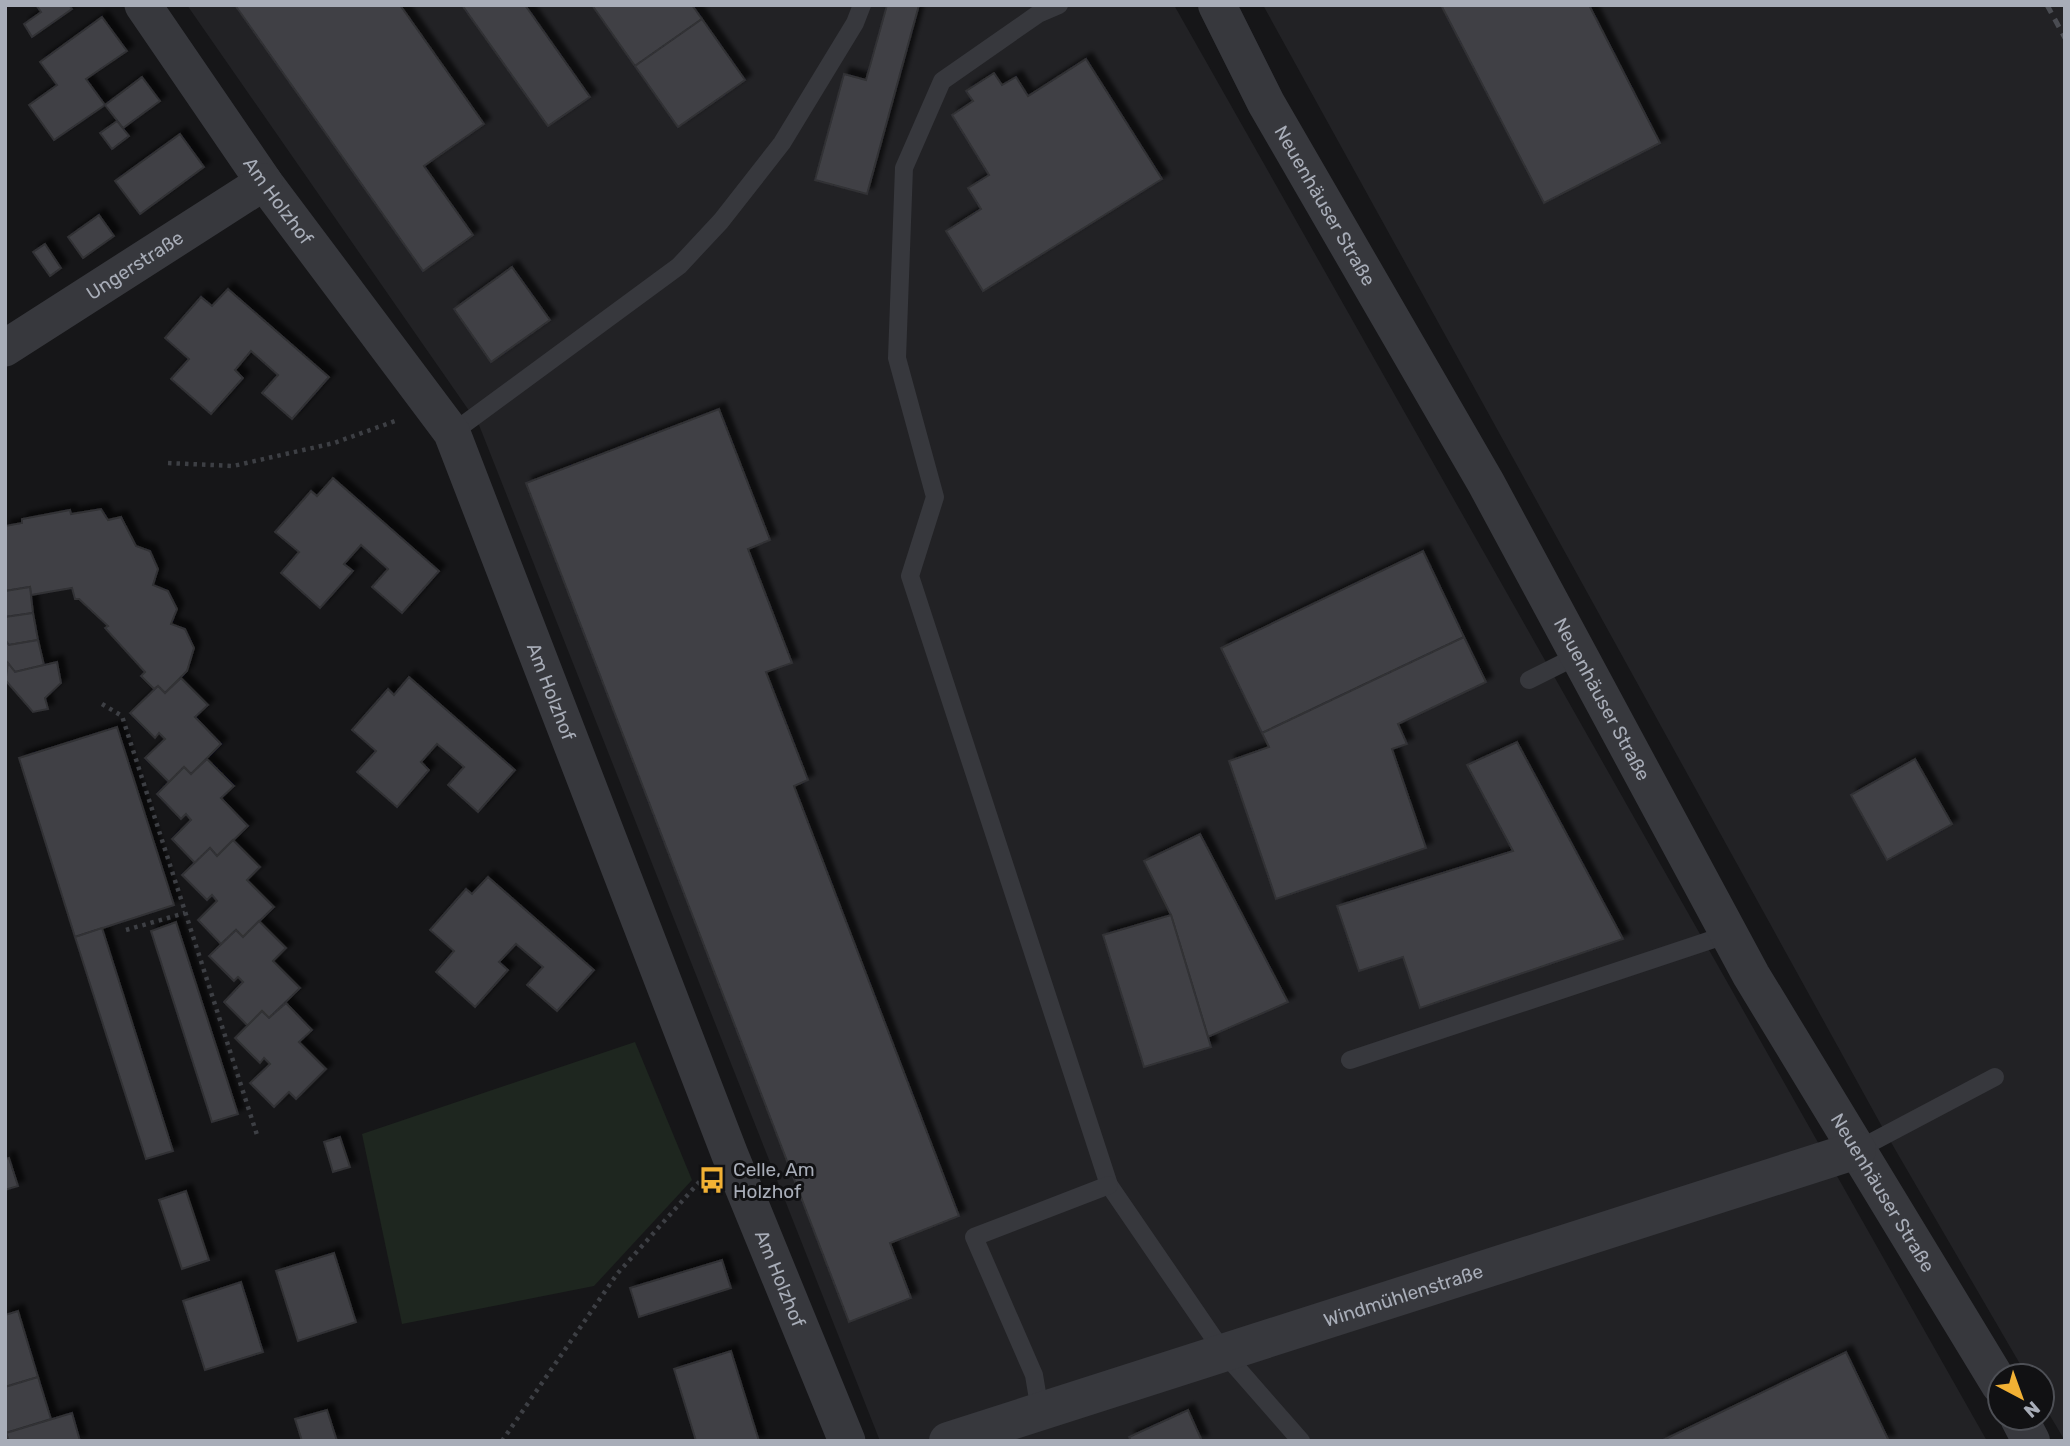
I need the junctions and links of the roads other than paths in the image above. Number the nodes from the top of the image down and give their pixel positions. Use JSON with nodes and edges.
{"nodes":[{"id":1,"x":143,"y":5,"type":"edge"},
{"id":2,"x":862,"y":5,"type":"edge"},
{"id":3,"x":1059,"y":5,"type":"edge"},
{"id":4,"x":1217,"y":5,"type":"edge"},
{"id":5,"x":1035,"y":10,"type":"edge"},
{"id":6,"x":264,"y":182,"type":"junction"},
{"id":7,"x":5,"y":348,"type":"edge"},
{"id":8,"x":443,"y":420,"type":"junction"},
{"id":9,"x":1579,"y":655,"type":"junction"},
{"id":10,"x":1529,"y":680,"type":"dead end"},
{"id":11,"x":1728,"y":933,"type":"junction"},
{"id":12,"x":1350,"y":1060,"type":"dead end"},
{"id":13,"x":1995,"y":1077,"type":"dead end"},
{"id":14,"x":1857,"y":1150,"type":"junction"},
{"id":15,"x":1109,"y":1185,"type":"junction"},
{"id":16,"x":1224,"y":1353,"type":"junction"},
{"id":17,"x":1986,"y":1362,"type":"edge"},
{"id":18,"x":1022,"y":1424,"type":"edge"},
{"id":19,"x":847,"y":1441,"type":"edge"},
{"id":20,"x":948,"y":1441,"type":"edge"},
{"id":21,"x":1301,"y":1441,"type":"edge"}],
"edges":[{"from":1,"to":6,"type":"street","name":"Am Holzhof"},
{"from":2,"to":8,"type":"lane"},
{"from":3,"to":5,"type":"lane"},
{"from":4,"to":9,"type":"street","name":"Neuenhäuser Straße"},
{"from":5,"to":15,"type":"lane"},
{"from":6,"to":7,"type":"street","name":"Ungerstraße"},
{"from":6,"to":8,"type":"street","name":"Am Holzhof"},
{"from":8,"to":19,"type":"street","name":"Am Holzhof"},
{"from":9,"to":10,"type":"lane"},
{"from":9,"to":11,"type":"street","name":"Neuenhäuser Straße"},
{"from":11,"to":12,"type":"lane"},
{"from":11,"to":14,"type":"street","name":"Neuenhäuser Straße"},
{"from":13,"to":14,"type":"lane"},
{"from":14,"to":16,"type":"street","name":"Windmühlenstraße"},
{"from":14,"to":17,"type":"street","name":"Neuenhäuser Straße"},
{"from":15,"to":16,"type":"lane"},
{"from":15,"to":18,"type":"lane"},
{"from":16,"to":18,"type":"street","name":"Windmühlenstraße"},
{"from":16,"to":21,"type":"lane"},
{"from":18,"to":20,"type":"street","name":"Windmühlenstraße"}]}
